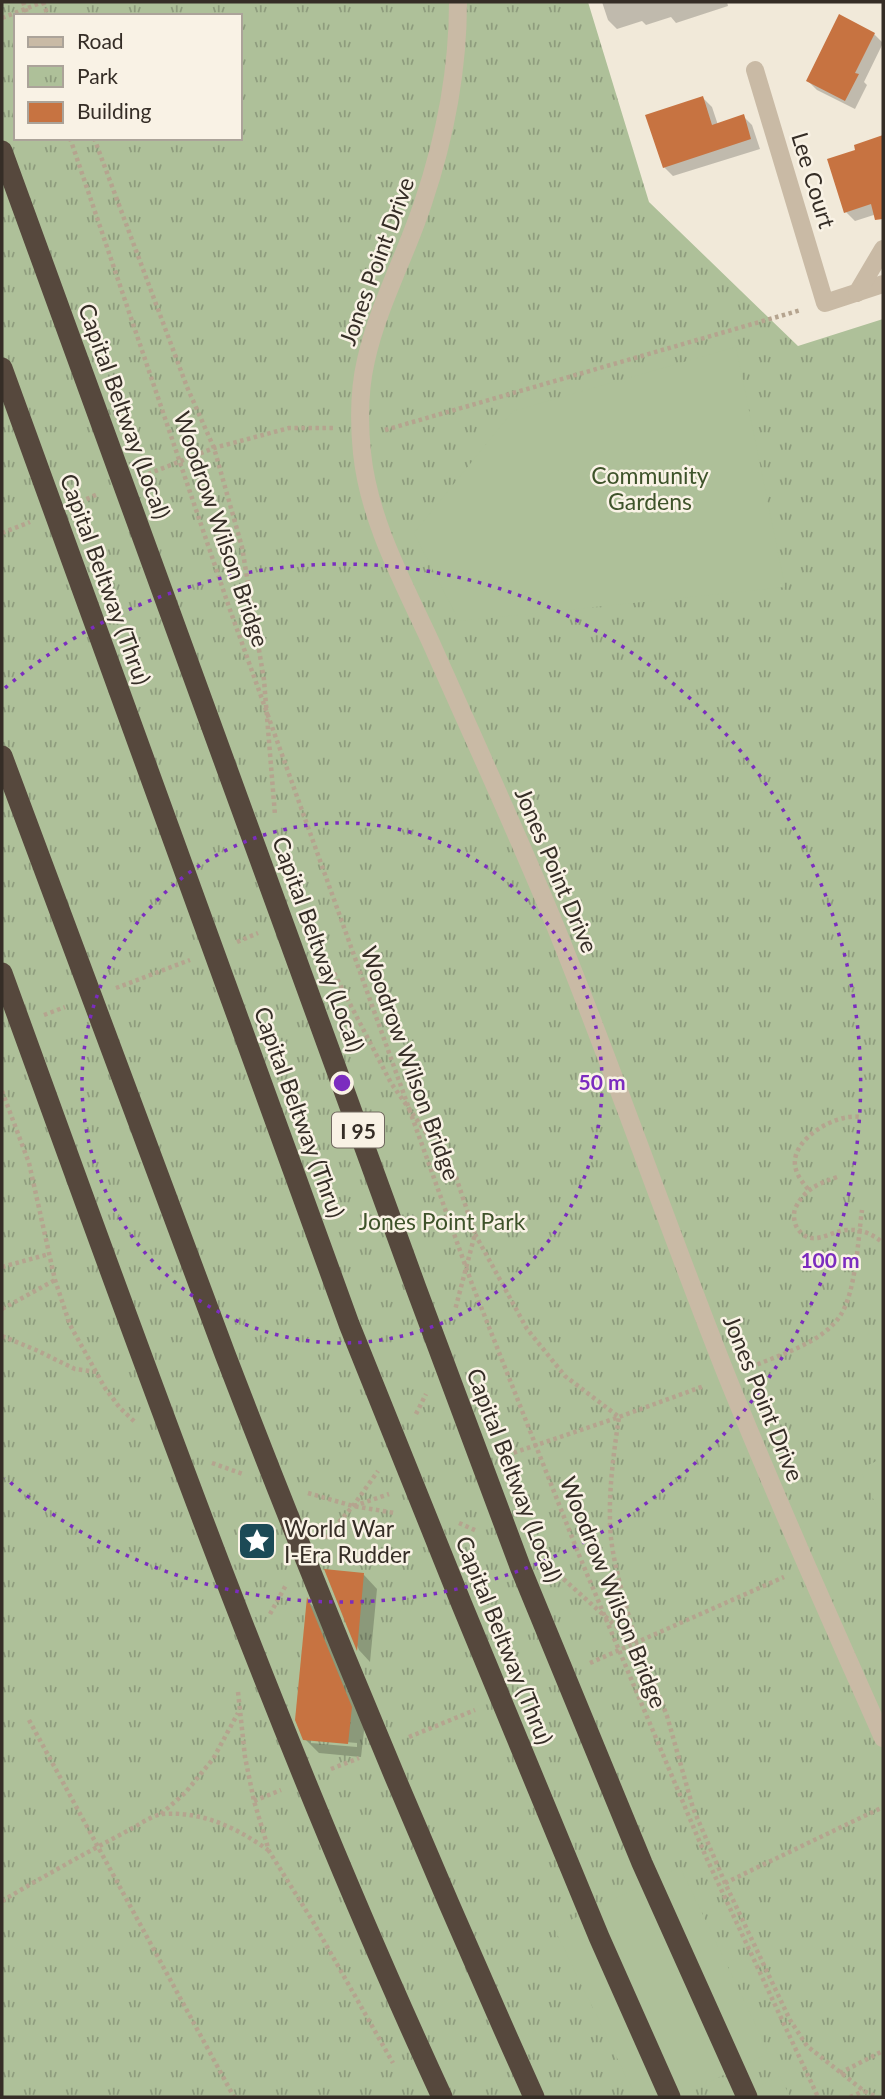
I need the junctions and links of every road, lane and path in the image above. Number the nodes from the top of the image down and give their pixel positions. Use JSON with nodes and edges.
{"nodes":[{"id":1,"x":43,"y":2,"type":"edge"},
{"id":2,"x":458,"y":2,"type":"edge"},
{"id":3,"x":2,"y":18,"type":"edge"},
{"id":4,"x":755,"y":70,"type":"dead end"},
{"id":5,"x":71,"y":140,"type":"edge"},
{"id":6,"x":2,"y":150,"type":"edge"},
{"id":7,"x":883,"y":249,"type":"edge"},
{"id":8,"x":883,"y":284,"type":"edge"},
{"id":9,"x":857,"y":293,"type":"junction"},
{"id":10,"x":825,"y":303,"type":"junction"},
{"id":11,"x":2,"y":368,"type":"edge"},
{"id":12,"x":361,"y":430,"type":"junction"},
{"id":13,"x":139,"y":478,"type":"dead end"},
{"id":14,"x":102,"y":493,"type":"dead end"},
{"id":15,"x":77,"y":503,"type":"dead end"},
{"id":16,"x":40,"y":517,"type":"dead end"},
{"id":17,"x":2,"y":533,"type":"edge"},
{"id":18,"x":2,"y":756,"type":"edge"},
{"id":19,"x":271,"y":929,"type":"dead end"},
{"id":20,"x":233,"y":943,"type":"dead end"},
{"id":21,"x":196,"y":957,"type":"dead end"},
{"id":22,"x":2,"y":974,"type":"edge"},
{"id":23,"x":106,"y":992,"type":"dead end"},
{"id":24,"x":67,"y":1007,"type":"dead end"},
{"id":25,"x":41,"y":1017,"type":"dead end"},
{"id":26,"x":860,"y":1117,"type":"dead end"},
{"id":27,"x":837,"y":1177,"type":"dead end"},
{"id":28,"x":808,"y":1189,"type":"junction"},
{"id":29,"x":862,"y":1210,"type":"dead end"},
{"id":30,"x":859,"y":1231,"type":"junction"},
{"id":31,"x":475,"y":1234,"type":"dead end"},
{"id":32,"x":883,"y":1243,"type":"edge"},
{"id":33,"x":49,"y":1254,"type":"dead end"},
{"id":34,"x":2,"y":1267,"type":"edge"},
{"id":35,"x":55,"y":1280,"type":"dead end"},
{"id":36,"x":2,"y":1308,"type":"edge"},
{"id":37,"x":2,"y":1336,"type":"edge"},
{"id":38,"x":97,"y":1373,"type":"dead end"},
{"id":39,"x":727,"y":1377,"type":"junction"},
{"id":40,"x":620,"y":1417,"type":"junction"},
{"id":41,"x":505,"y":1455,"type":"dead end"},
{"id":42,"x":391,"y":1493,"type":"dead end"},
{"id":43,"x":353,"y":1506,"type":"dead end"},
{"id":44,"x":807,"y":1567,"type":"junction"},
{"id":45,"x":636,"y":1644,"type":"junction"},
{"id":46,"x":585,"y":1665,"type":"dead end"},
{"id":47,"x":483,"y":1707,"type":"dead end"},
{"id":48,"x":239,"y":1712,"type":"dead end"},
{"id":49,"x":29,"y":1720,"type":"dead end"},
{"id":50,"x":407,"y":1738,"type":"dead end"},
{"id":51,"x":883,"y":1738,"type":"edge"},
{"id":52,"x":369,"y":1754,"type":"dead end"},
{"id":53,"x":331,"y":1770,"type":"dead end"},
{"id":54,"x":292,"y":1785,"type":"dead end"},
{"id":55,"x":254,"y":1801,"type":"dead end"},
{"id":56,"x":883,"y":1807,"type":"edge"},
{"id":57,"x":161,"y":1814,"type":"junction"},
{"id":58,"x":98,"y":1847,"type":"junction"},
{"id":59,"x":269,"y":1851,"type":"dead end"},
{"id":60,"x":724,"y":1883,"type":"dead end"},
{"id":61,"x":2,"y":1901,"type":"edge"},
{"id":62,"x":883,"y":2051,"type":"edge"},
{"id":63,"x":840,"y":2073,"type":"dead end"},
{"id":64,"x":864,"y":2091,"type":"dead end"},
{"id":65,"x":234,"y":2097,"type":"edge"},
{"id":66,"x":442,"y":2097,"type":"edge"},
{"id":67,"x":534,"y":2097,"type":"edge"},
{"id":68,"x":670,"y":2097,"type":"edge"},
{"id":69,"x":747,"y":2097,"type":"edge"},
{"id":70,"x":818,"y":2097,"type":"edge"},
{"id":71,"x":850,"y":2097,"type":"edge"}],
"edges":[{"from":1,"to":3,"type":"path"},
{"from":2,"to":12,"type":"street","name":"Jones Point Drive"},
{"from":4,"to":10,"type":"street","name":"Lee Court"},
{"from":5,"to":70,"type":"path","name":"Woodrow Wilson Bridge","bridge":true},
{"from":6,"to":69,"type":"highway","name":"Capital Beltway (Local)","number":"I 95","bridge":true},
{"from":7,"to":9,"type":"street"},
{"from":8,"to":9,"type":"street"},
{"from":9,"to":10,"type":"street"},
{"from":10,"to":12,"type":"path"},
{"from":11,"to":68,"type":"highway","name":"Capital Beltway (Thru)","bridge":true},
{"from":12,"to":13,"type":"path"},
{"from":12,"to":39,"type":"street","name":"Jones Point Drive"},
{"from":14,"to":15,"type":"path"},
{"from":16,"to":17,"type":"path"},
{"from":18,"to":67,"type":"highway","bridge":true},
{"from":19,"to":20,"type":"path"},
{"from":21,"to":23,"type":"path"},
{"from":22,"to":66,"type":"highway","bridge":true},
{"from":24,"to":25,"type":"path"},
{"from":26,"to":28,"type":"path"},
{"from":27,"to":28,"type":"path"},
{"from":28,"to":30,"type":"path"},
{"from":29,"to":30,"type":"path"},
{"from":30,"to":32,"type":"path"},
{"from":30,"to":39,"type":"path"},
{"from":31,"to":40,"type":"path"},
{"from":33,"to":34,"type":"path"},
{"from":35,"to":36,"type":"path"},
{"from":37,"to":38,"type":"path"},
{"from":39,"to":40,"type":"path"},
{"from":39,"to":44,"type":"street","name":"Jones Point Drive"},
{"from":40,"to":41,"type":"path"},
{"from":40,"to":45,"type":"path"},
{"from":42,"to":43,"type":"path"},
{"from":44,"to":45,"type":"path"},
{"from":44,"to":51,"type":"street","name":"Jones Point Drive"},
{"from":45,"to":46,"type":"path"},
{"from":47,"to":50,"type":"path"},
{"from":48,"to":57,"type":"path"},
{"from":49,"to":58,"type":"path"},
{"from":52,"to":53,"type":"path"},
{"from":54,"to":55,"type":"path"},
{"from":56,"to":60,"type":"path"},
{"from":57,"to":58,"type":"path"},
{"from":57,"to":59,"type":"path"},
{"from":58,"to":61,"type":"path"},
{"from":58,"to":65,"type":"path"},
{"from":62,"to":63,"type":"path"},
{"from":64,"to":71,"type":"path"}]}
